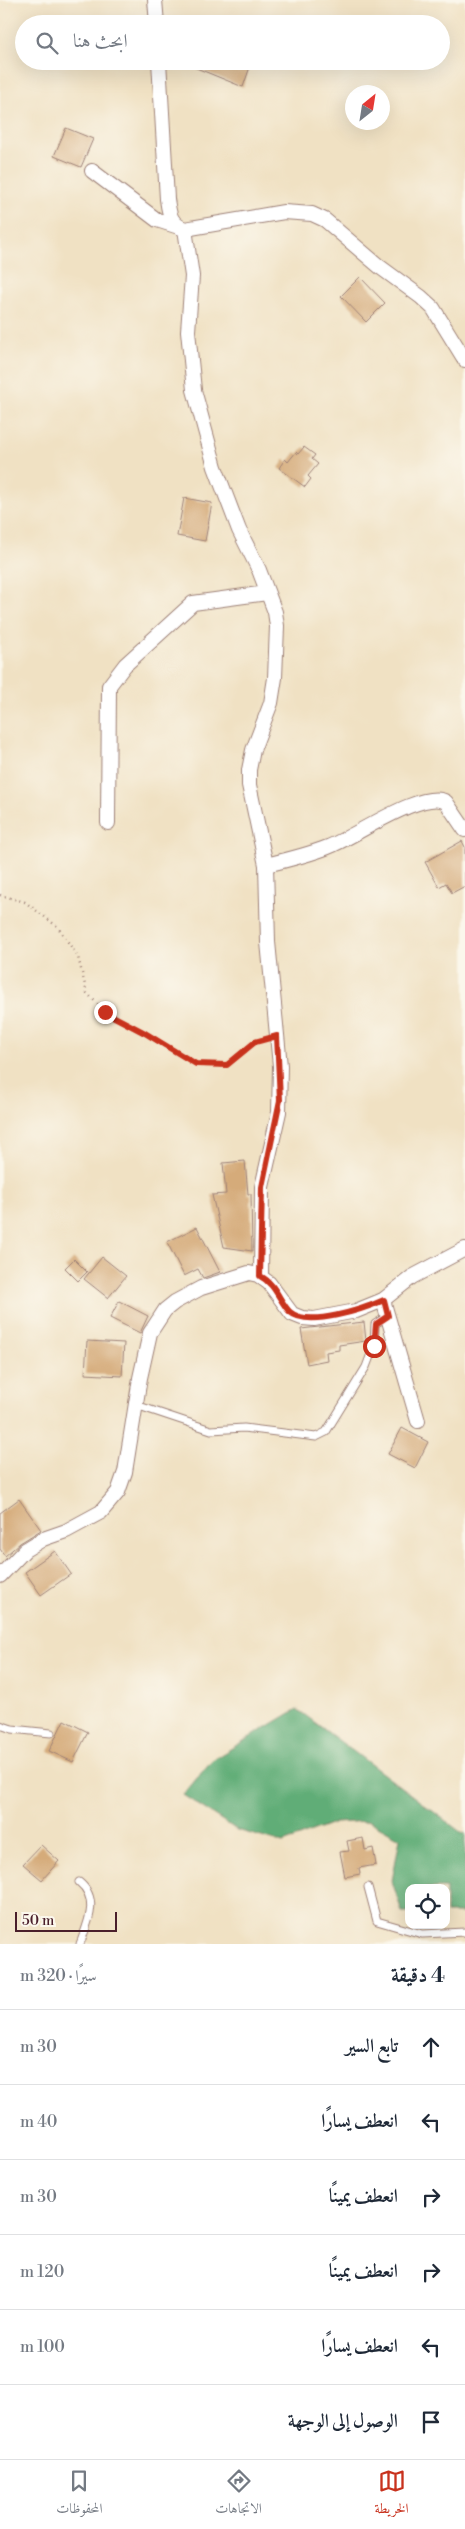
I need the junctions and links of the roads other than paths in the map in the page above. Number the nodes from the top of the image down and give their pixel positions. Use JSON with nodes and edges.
{"nodes":[{"id":1,"x":155,"y":0,"type":"edge"},
{"id":2,"x":156,"y":15,"type":"edge"},
{"id":3,"x":160,"y":70,"type":"edge"},
{"id":4,"x":92,"y":171,"type":"dead end"},
{"id":5,"x":185,"y":229,"type":"junction"},
{"id":6,"x":465,"y":360,"type":"edge"},
{"id":7,"x":267,"y":594,"type":"junction"},
{"id":8,"x":108,"y":823,"type":"dead end"},
{"id":9,"x":465,"y":830,"type":"edge"},
{"id":10,"x":266,"y":865,"type":"junction"},
{"id":11,"x":465,"y":1249,"type":"edge"},
{"id":12,"x":260,"y":1276,"type":"junction"},
{"id":13,"x":384,"y":1300,"type":"junction"},
{"id":14,"x":388,"y":1316,"type":"junction"},
{"id":15,"x":136,"y":1405,"type":"junction"},
{"id":16,"x":418,"y":1421,"type":"dead end"},
{"id":17,"x":0,"y":1576,"type":"edge"},
{"id":18,"x":0,"y":1725,"type":"edge"},
{"id":19,"x":51,"y":1733,"type":"dead end"},
{"id":20,"x":79,"y":1882,"type":"dead end"},
{"id":21,"x":368,"y":1887,"type":"dead end"},
{"id":22,"x":465,"y":1932,"type":"edge"},
{"id":23,"x":80,"y":1944,"type":"edge"}],
"edges":[{"from":1,"to":2,"type":"street"},
{"from":3,"to":5,"type":"street"},
{"from":4,"to":5,"type":"street"},
{"from":5,"to":6,"type":"street"},
{"from":5,"to":7,"type":"street"},
{"from":7,"to":8,"type":"street"},
{"from":7,"to":10,"type":"street"},
{"from":9,"to":10,"type":"street"},
{"from":10,"to":12,"type":"street"},
{"from":11,"to":13,"type":"street"},
{"from":12,"to":13,"type":"street"},
{"from":12,"to":15,"type":"street"},
{"from":13,"to":14,"type":"street"},
{"from":14,"to":15,"type":"lane"},
{"from":14,"to":16,"type":"street"},
{"from":15,"to":17,"type":"street"},
{"from":18,"to":19,"type":"lane"},
{"from":20,"to":23,"type":"lane"},
{"from":21,"to":22,"type":"lane"}]}
